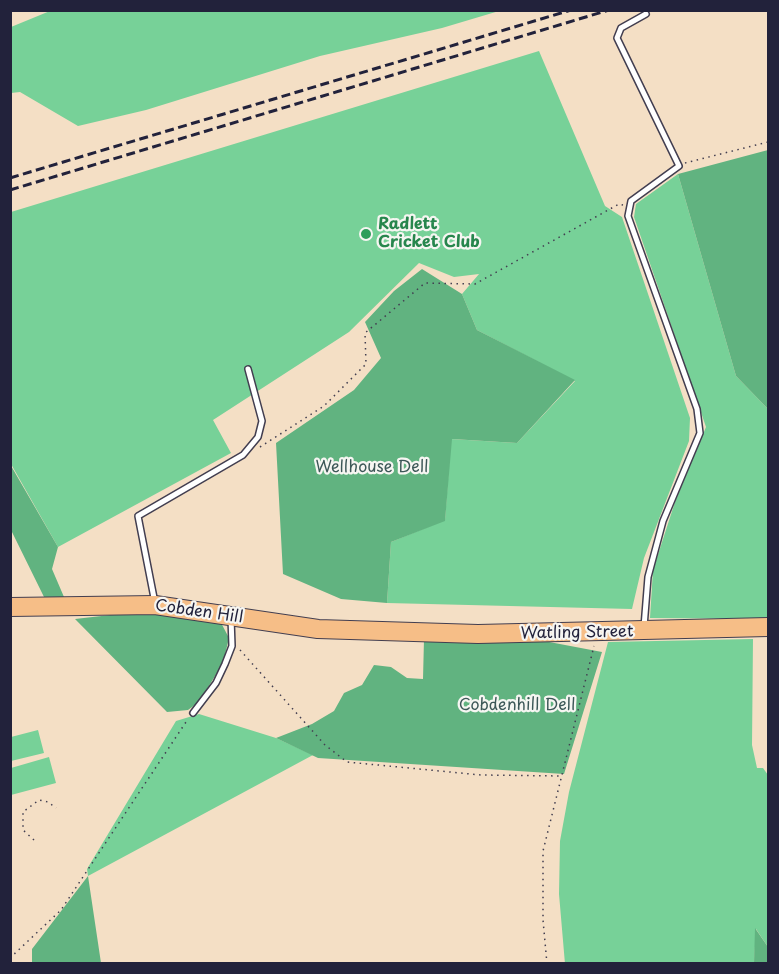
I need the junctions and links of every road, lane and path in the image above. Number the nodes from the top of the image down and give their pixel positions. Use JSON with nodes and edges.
{"nodes":[{"id":1,"x":646,"y":14,"type":"dead end"},
{"id":2,"x":768,"y":142,"type":"edge"},
{"id":3,"x":679,"y":166,"type":"junction"},
{"id":4,"x":628,"y":206,"type":"junction"},
{"id":5,"x":248,"y":369,"type":"dead end"},
{"id":6,"x":243,"y":455,"type":"junction"},
{"id":7,"x":155,"y":605,"type":"junction"},
{"id":8,"x":10,"y":607,"type":"edge"},
{"id":9,"x":231,"y":616,"type":"junction"},
{"id":10,"x":768,"y":627,"type":"edge"},
{"id":11,"x":386,"y":629,"type":"joint"},
{"id":12,"x":644,"y":632,"type":"junction"},
{"id":13,"x":597,"y":634,"type":"junction"},
{"id":14,"x":232,"y":646,"type":"junction"},
{"id":15,"x":193,"y":713,"type":"joint"},
{"id":16,"x":562,"y":776,"type":"junction"},
{"id":17,"x":56,"y":808,"type":"dead end"},
{"id":18,"x":34,"y":840,"type":"dead end"},
{"id":19,"x":10,"y":958,"type":"edge"},
{"id":20,"x":547,"y":963,"type":"edge"}],
"edges":[{"from":1,"to":3,"type":"lane"},
{"from":2,"to":3,"type":"path"},
{"from":3,"to":4,"type":"lane"},
{"from":4,"to":6,"type":"path"},
{"from":4,"to":12,"type":"lane"},
{"from":5,"to":6,"type":"lane"},
{"from":6,"to":7,"type":"lane"},
{"from":7,"to":8,"type":"main road","name":"Cobden Hill"},
{"from":7,"to":9,"type":"main road","name":"Cobden Hill"},
{"from":9,"to":11,"type":"main road","name":"Cobden Hill"},
{"from":9,"to":14,"type":"lane"},
{"from":10,"to":12,"type":"main road","name":"Watling Street"},
{"from":11,"to":13,"type":"main road","name":"Watling Street"},
{"from":12,"to":13,"type":"main road","name":"Watling Street"},
{"from":13,"to":16,"type":"path"},
{"from":14,"to":15,"type":"lane"},
{"from":14,"to":16,"type":"path"},
{"from":15,"to":19,"type":"path"},
{"from":16,"to":20,"type":"path"},
{"from":17,"to":18,"type":"path"}]}
